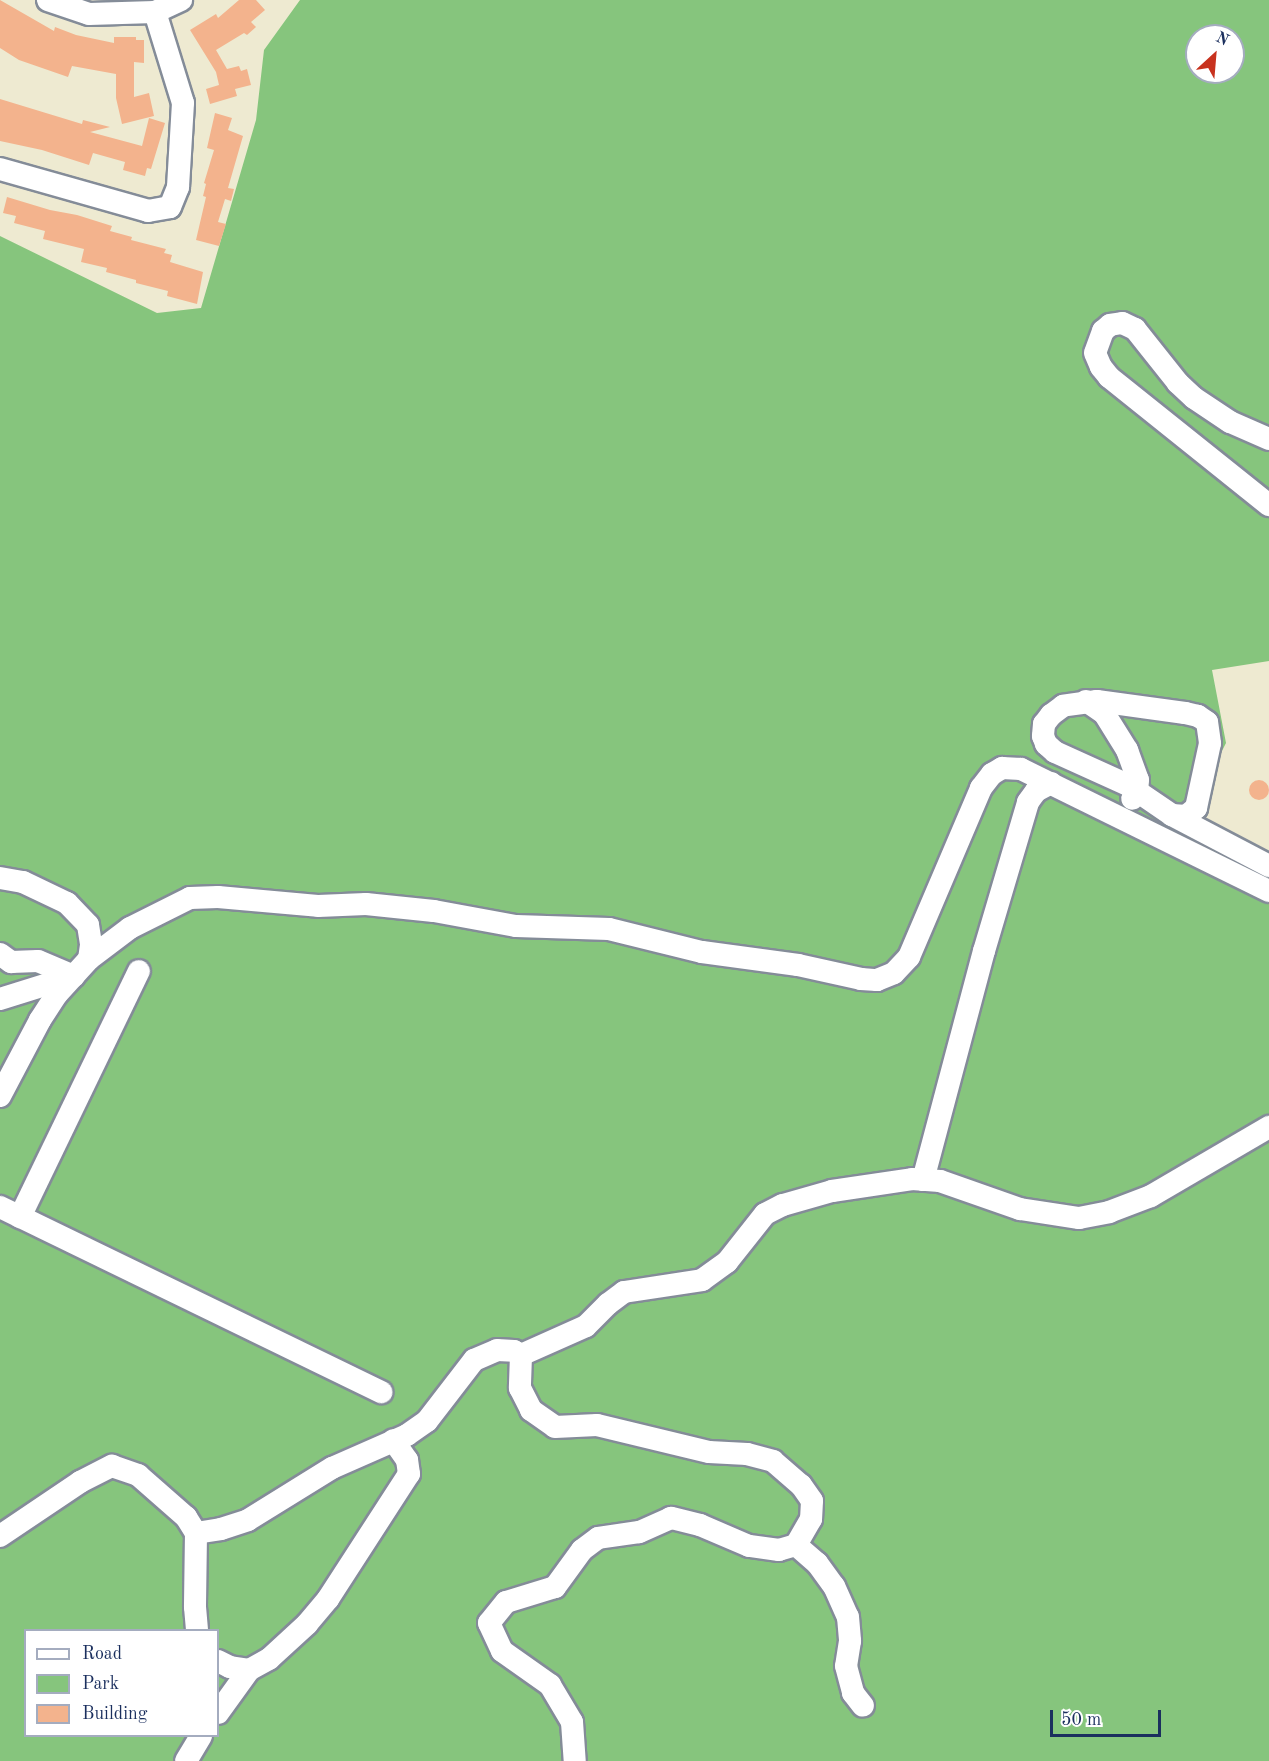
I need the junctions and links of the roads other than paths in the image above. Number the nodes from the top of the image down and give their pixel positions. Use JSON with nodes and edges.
{"nodes":[{"id":1,"x":48,"y":0,"type":"edge"},
{"id":2,"x":181,"y":0,"type":"edge"},
{"id":3,"x":155,"y":12,"type":"junction"},
{"id":4,"x":0,"y":169,"type":"edge"},
{"id":5,"x":1269,"y":439,"type":"edge"},
{"id":6,"x":1269,"y":506,"type":"edge"},
{"id":7,"x":1086,"y":701,"type":"junction"},
{"id":8,"x":1051,"y":783,"type":"junction"},
{"id":9,"x":1137,"y":791,"type":"junction"},
{"id":10,"x":1172,"y":815,"type":"junction"},
{"id":11,"x":1118,"y":816,"type":"junction"},
{"id":12,"x":1158,"y":836,"type":"junction"},
{"id":13,"x":1269,"y":866,"type":"edge"},
{"id":14,"x":0,"y":878,"type":"edge"},
{"id":15,"x":1269,"y":891,"type":"edge"},
{"id":16,"x":0,"y":954,"type":"edge"},
{"id":17,"x":89,"y":959,"type":"junction"},
{"id":18,"x":139,"y":971,"type":"dead end"},
{"id":19,"x":74,"y":976,"type":"junction"},
{"id":20,"x":0,"y":999,"type":"edge"},
{"id":21,"x":0,"y":1096,"type":"edge"},
{"id":22,"x":1269,"y":1127,"type":"edge"},
{"id":23,"x":923,"y":1180,"type":"junction"},
{"id":24,"x":10,"y":1212,"type":"edge"},
{"id":25,"x":521,"y":1355,"type":"junction"},
{"id":26,"x":381,"y":1392,"type":"dead end"},
{"id":27,"x":393,"y":1440,"type":"junction"},
{"id":28,"x":196,"y":1533,"type":"junction"},
{"id":29,"x":0,"y":1536,"type":"edge"},
{"id":30,"x":796,"y":1545,"type":"junction"},
{"id":31,"x":197,"y":1629,"type":"edge"},
{"id":32,"x":219,"y":1662,"type":"edge"},
{"id":33,"x":249,"y":1670,"type":"junction"},
{"id":34,"x":863,"y":1706,"type":"dead end"},
{"id":35,"x":219,"y":1712,"type":"edge"},
{"id":36,"x":200,"y":1737,"type":"edge"},
{"id":37,"x":186,"y":1761,"type":"edge"},
{"id":38,"x":575,"y":1761,"type":"edge"}],
"edges":[{"from":1,"to":3,"type":"street"},
{"from":2,"to":3,"type":"street"},
{"from":3,"to":4,"type":"street"},
{"from":5,"to":6,"type":"street"},
{"from":7,"to":9,"type":"street"},
{"from":7,"to":9,"type":"street"},
{"from":7,"to":10,"type":"street"},
{"from":8,"to":11,"type":"street"},
{"from":8,"to":17,"type":"street"},
{"from":8,"to":23,"type":"street"},
{"from":9,"to":10,"type":"street"},
{"from":9,"to":11,"type":"street"},
{"from":10,"to":12,"type":"street"},
{"from":10,"to":13,"type":"street"},
{"from":11,"to":12,"type":"street"},
{"from":12,"to":15,"type":"street"},
{"from":14,"to":17,"type":"street"},
{"from":16,"to":19,"type":"street"},
{"from":17,"to":19,"type":"street"},
{"from":18,"to":24,"type":"street"},
{"from":19,"to":20,"type":"street"},
{"from":19,"to":21,"type":"street"},
{"from":22,"to":23,"type":"street"},
{"from":23,"to":25,"type":"street"},
{"from":24,"to":26,"type":"street"},
{"from":25,"to":27,"type":"street"},
{"from":25,"to":30,"type":"street"},
{"from":27,"to":28,"type":"street"},
{"from":27,"to":33,"type":"street"},
{"from":28,"to":29,"type":"street"},
{"from":28,"to":31,"type":"street"},
{"from":30,"to":34,"type":"street"},
{"from":30,"to":38,"type":"street"},
{"from":32,"to":33,"type":"street"},
{"from":33,"to":35,"type":"street"},
{"from":36,"to":37,"type":"street"}]}
